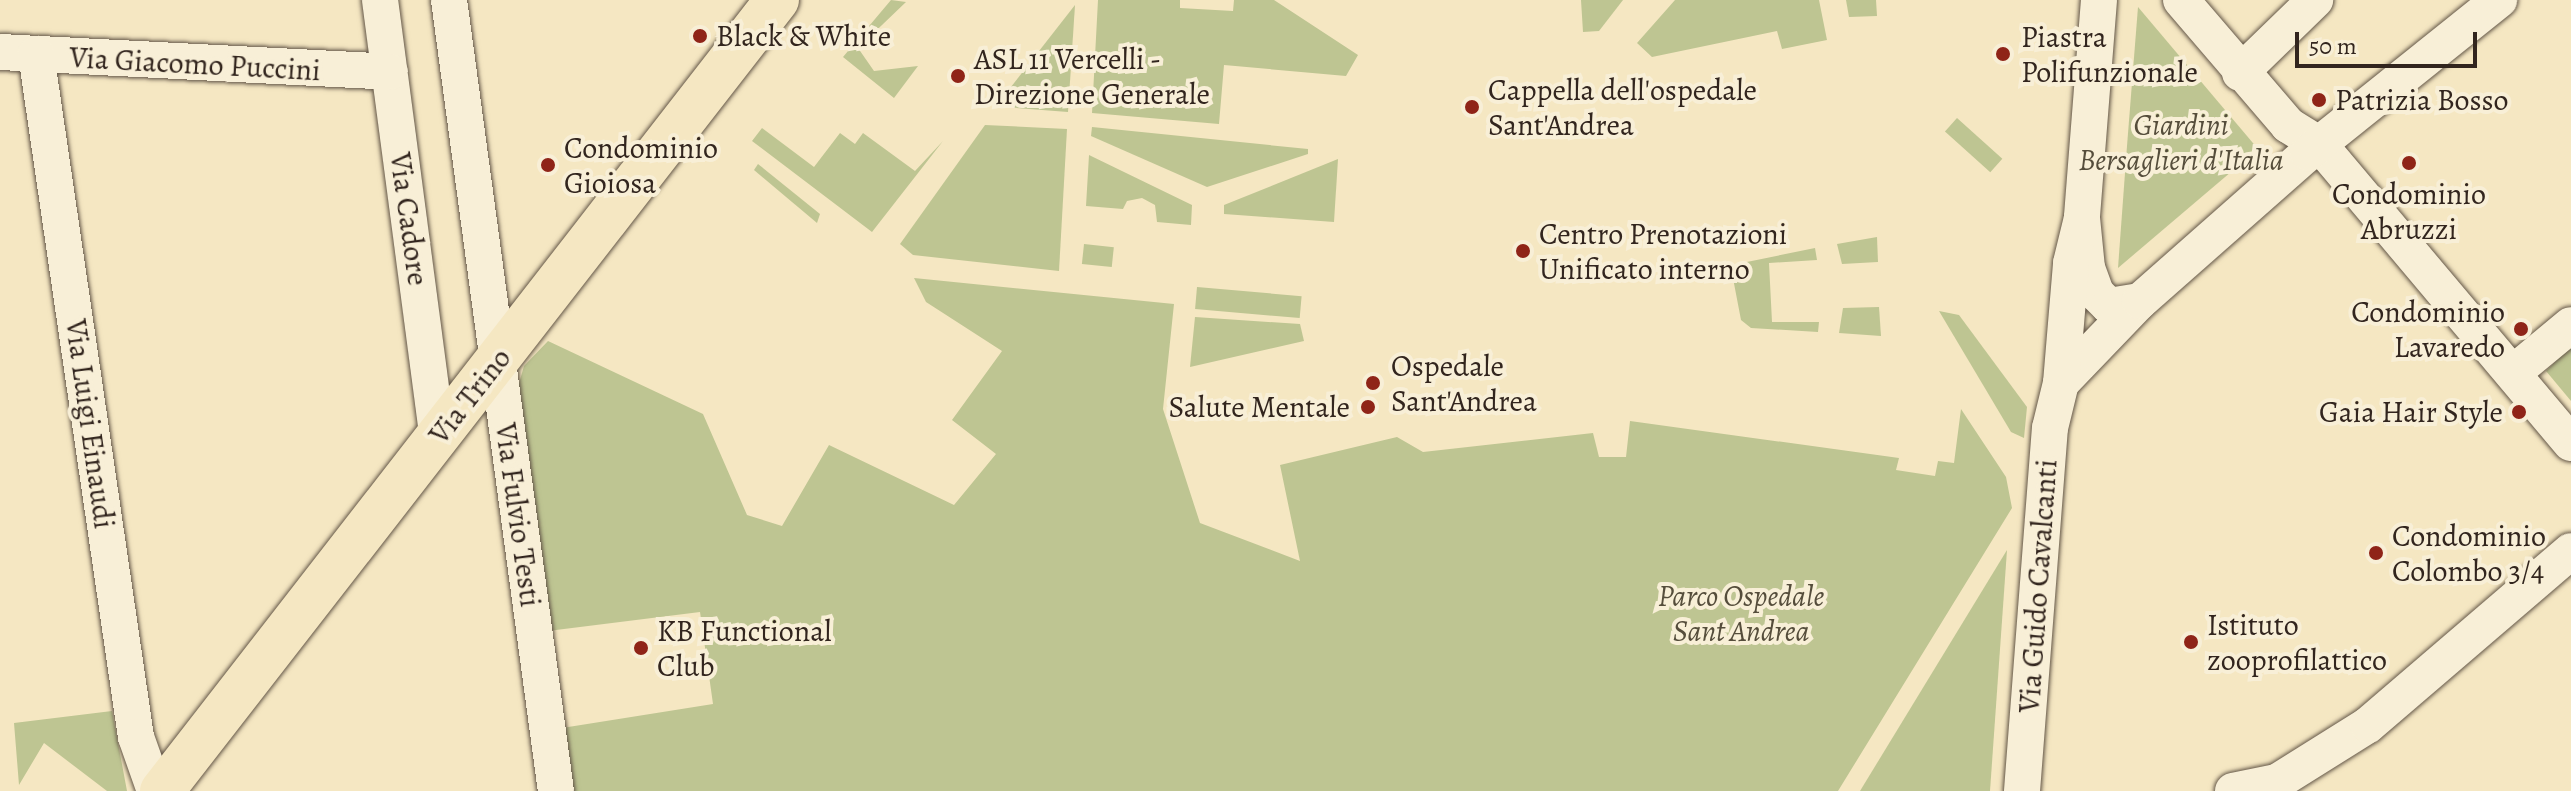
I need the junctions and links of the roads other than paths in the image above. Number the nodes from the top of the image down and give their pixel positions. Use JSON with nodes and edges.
{"nodes":[{"id":1,"x":380,"y":0,"type":"edge"},
{"id":2,"x":449,"y":0,"type":"edge"},
{"id":3,"x":777,"y":0,"type":"edge"},
{"id":4,"x":2099,"y":0,"type":"edge"},
{"id":5,"x":2181,"y":0,"type":"edge"},
{"id":6,"x":2315,"y":0,"type":"edge"},
{"id":7,"x":2499,"y":0,"type":"edge"},
{"id":8,"x":0,"y":52,"type":"edge"},
{"id":9,"x":36,"y":54,"type":"junction"},
{"id":10,"x":389,"y":72,"type":"junction"},
{"id":11,"x":2240,"y":73,"type":"junction"},
{"id":12,"x":2319,"y":144,"type":"junction"},
{"id":13,"x":2082,"y":218,"type":"junction"},
{"id":14,"x":2140,"y":301,"type":"junction"},
{"id":15,"x":2571,"y":325,"type":"edge"},
{"id":16,"x":497,"y":362,"type":"junction"},
{"id":17,"x":2513,"y":373,"type":"junction"},
{"id":18,"x":2061,"y":383,"type":"junction"},
{"id":19,"x":438,"y":438,"type":"junction"},
{"id":20,"x":2571,"y":443,"type":"edge"},
{"id":21,"x":2571,"y":551,"type":"edge"},
{"id":22,"x":155,"y":791,"type":"edge"},
{"id":23,"x":162,"y":791,"type":"edge"},
{"id":24,"x":556,"y":791,"type":"edge"},
{"id":25,"x":2022,"y":791,"type":"edge"},
{"id":26,"x":2233,"y":791,"type":"edge"}],
"edges":[{"from":1,"to":10,"type":"street","name":"Via Cadore"},
{"from":2,"to":16,"type":"street","name":"Via Fulvio Testi"},
{"from":3,"to":16,"type":"main road","name":"Via Trino"},
{"from":4,"to":13,"type":"street"},
{"from":5,"to":11,"type":"street"},
{"from":6,"to":11,"type":"street"},
{"from":7,"to":12,"type":"street"},
{"from":8,"to":9,"type":"street","name":"Via Giacomo Puccini"},
{"from":9,"to":10,"type":"street","name":"Via Giacomo Puccini"},
{"from":9,"to":22,"type":"street","name":"Via Luigi Einaudi"},
{"from":10,"to":19,"type":"street","name":"Via Cadore"},
{"from":11,"to":12,"type":"street"},
{"from":12,"to":14,"type":"street"},
{"from":12,"to":17,"type":"street"},
{"from":13,"to":14,"type":"street"},
{"from":13,"to":18,"type":"street","name":"Via Guido Cavalcanti"},
{"from":14,"to":18,"type":"street"},
{"from":15,"to":17,"type":"street"},
{"from":16,"to":19,"type":"main road","name":"Via Trino"},
{"from":16,"to":24,"type":"street","name":"Via Fulvio Testi"},
{"from":17,"to":20,"type":"street"},
{"from":18,"to":25,"type":"street","name":"Via Guido Cavalcanti"},
{"from":19,"to":23,"type":"main road","name":"Via Trino"},
{"from":21,"to":26,"type":"street"}]}
